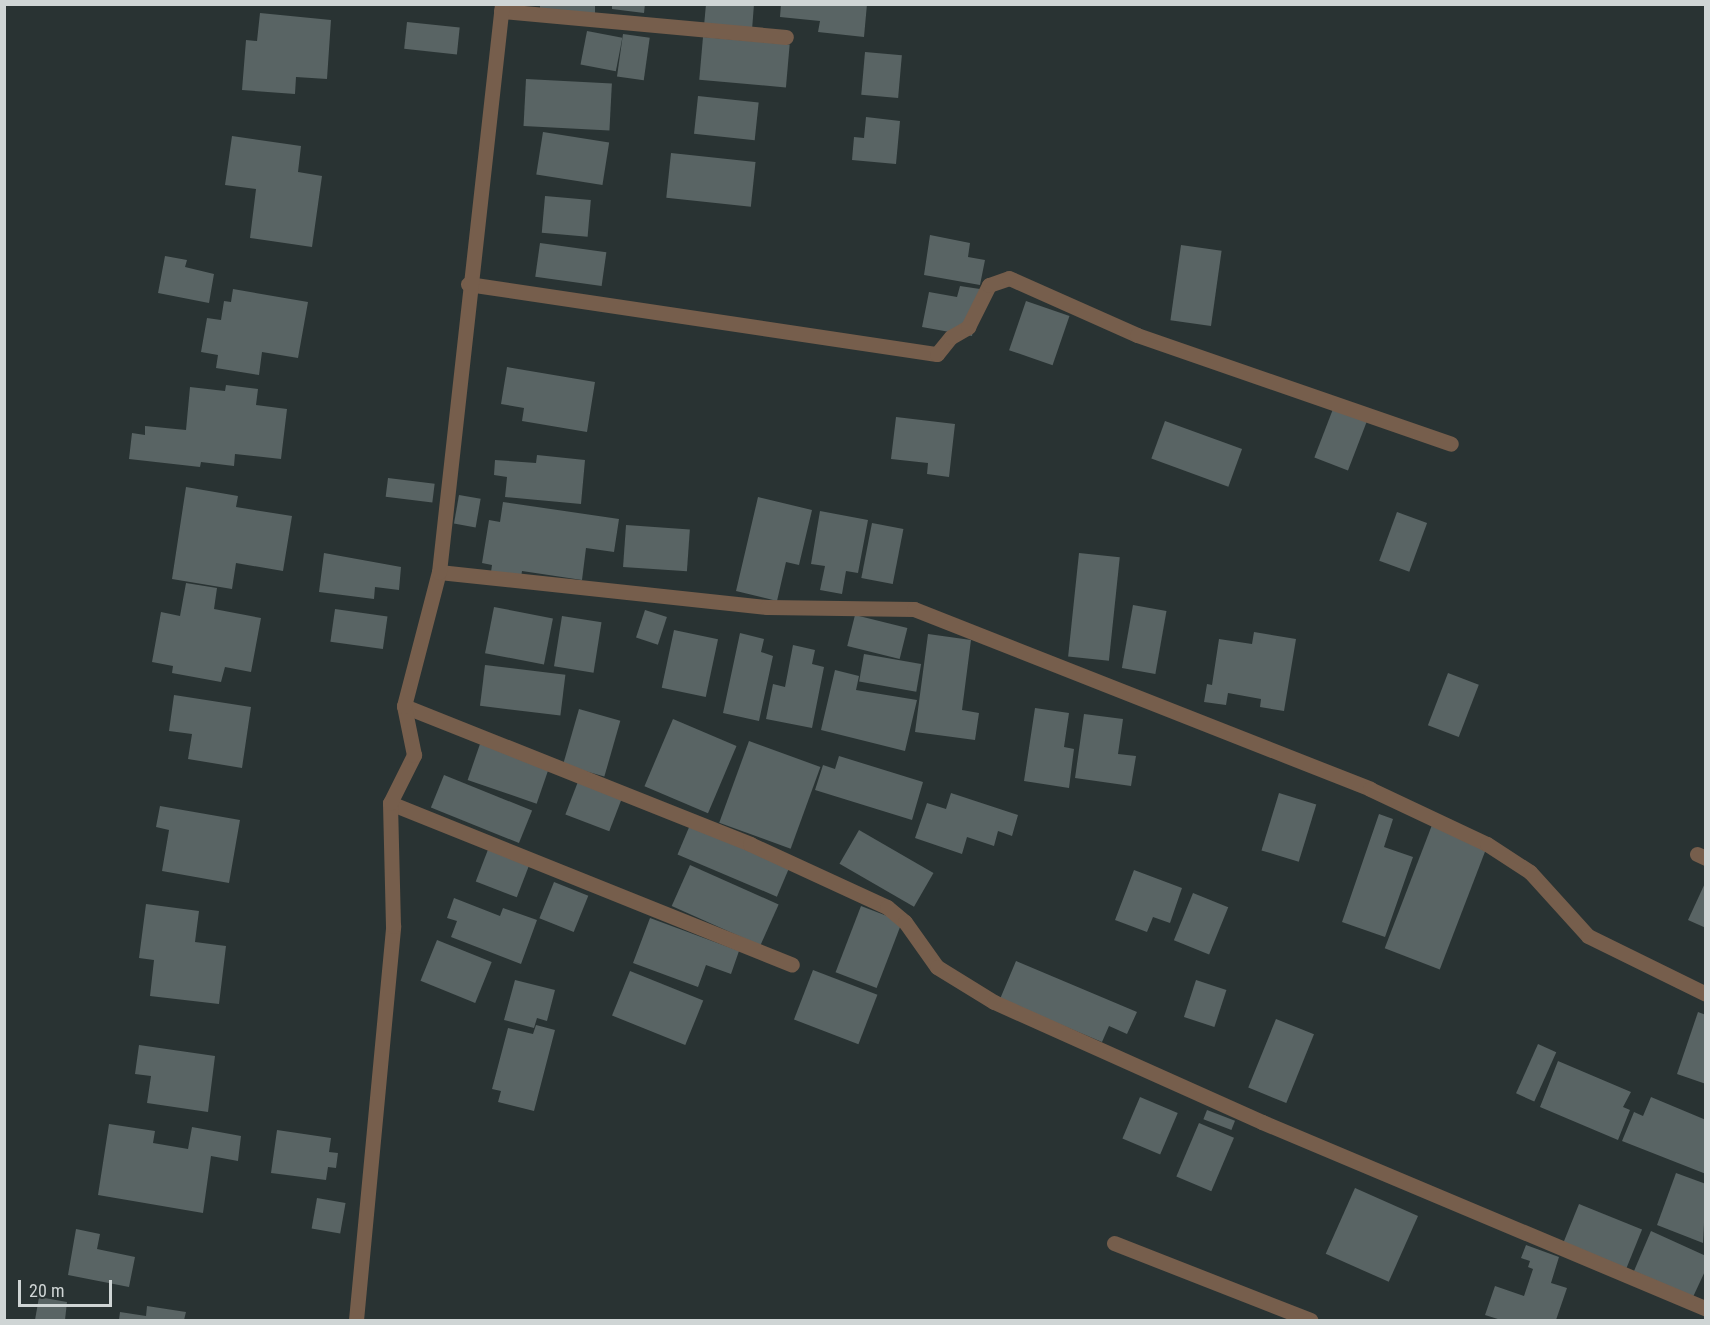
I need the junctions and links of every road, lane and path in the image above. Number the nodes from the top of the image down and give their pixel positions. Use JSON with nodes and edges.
{"nodes":[{"id":1,"x":502,"y":8,"type":"edge"},
{"id":2,"x":786,"y":37,"type":"dead end"},
{"id":3,"x":468,"y":285,"type":"junction"},
{"id":4,"x":1451,"y":444,"type":"dead end"},
{"id":5,"x":439,"y":572,"type":"junction"},
{"id":6,"x":404,"y":706,"type":"junction"},
{"id":7,"x":390,"y":803,"type":"junction"},
{"id":8,"x":792,"y":965,"type":"dead end"},
{"id":9,"x":1706,"y":994,"type":"edge"},
{"id":10,"x":1114,"y":1243,"type":"dead end"},
{"id":11,"x":1706,"y":1309,"type":"edge"},
{"id":12,"x":356,"y":1320,"type":"edge"},
{"id":13,"x":1310,"y":1320,"type":"edge"}],
"edges":[{"from":1,"to":2,"type":"street"},
{"from":1,"to":3,"type":"street"},
{"from":3,"to":4,"type":"street"},
{"from":3,"to":5,"type":"street"},
{"from":5,"to":6,"type":"street"},
{"from":5,"to":9,"type":"street"},
{"from":6,"to":7,"type":"street"},
{"from":6,"to":11,"type":"street"},
{"from":7,"to":8,"type":"street"},
{"from":7,"to":12,"type":"street"},
{"from":10,"to":13,"type":"street"}]}
